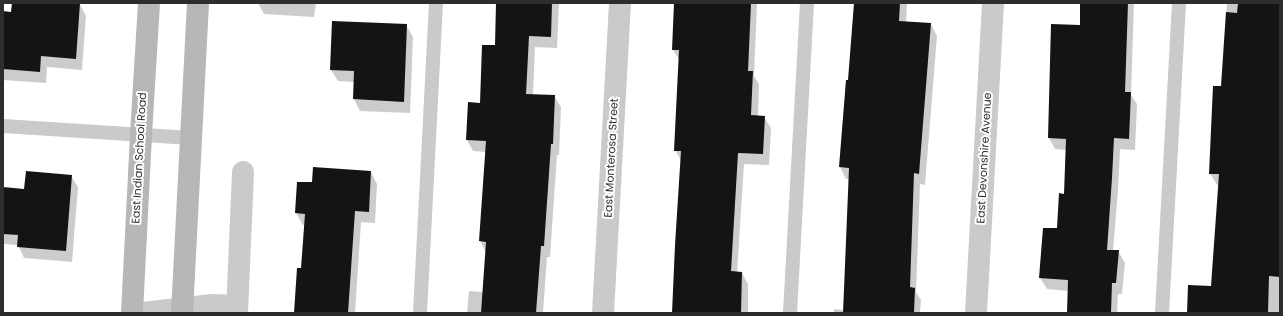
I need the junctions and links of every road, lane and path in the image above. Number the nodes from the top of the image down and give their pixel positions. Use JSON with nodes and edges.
{"nodes":[{"id":1,"x":149,"y":3,"type":"edge"},
{"id":2,"x":198,"y":3,"type":"edge"},
{"id":3,"x":436,"y":3,"type":"edge"},
{"id":4,"x":620,"y":3,"type":"edge"},
{"id":5,"x":807,"y":3,"type":"edge"},
{"id":6,"x":993,"y":3,"type":"edge"},
{"id":7,"x":1179,"y":3,"type":"edge"},
{"id":8,"x":3,"y":126,"type":"edge"},
{"id":9,"x":140,"y":135,"type":"junction"},
{"id":10,"x":191,"y":138,"type":"junction"},
{"id":11,"x":243,"y":172,"type":"dead end"},
{"id":12,"x":237,"y":309,"type":"edge"},
{"id":13,"x":182,"y":311,"type":"edge"},
{"id":14,"x":132,"y":313,"type":"edge"},
{"id":15,"x":143,"y":313,"type":"edge"},
{"id":16,"x":420,"y":313,"type":"edge"},
{"id":17,"x":603,"y":313,"type":"edge"},
{"id":18,"x":790,"y":313,"type":"edge"},
{"id":19,"x":976,"y":313,"type":"edge"},
{"id":20,"x":1162,"y":313,"type":"edge"}],
"edges":[{"from":1,"to":9,"type":"main road","name":"East Indian School Road"},
{"from":2,"to":10,"type":"main road"},
{"from":3,"to":16,"type":"lane"},
{"from":4,"to":17,"type":"street","name":"East Monterosa Street"},
{"from":5,"to":18,"type":"lane"},
{"from":6,"to":19,"type":"street","name":"East Devonshire Avenue"},
{"from":7,"to":20,"type":"lane"},
{"from":8,"to":9,"type":"lane"},
{"from":9,"to":10,"type":"lane"},
{"from":9,"to":14,"type":"main road","name":"East Indian School Road"},
{"from":10,"to":13,"type":"main road"},
{"from":11,"to":12,"type":"street"},
{"from":12,"to":13,"type":"street"},
{"from":13,"to":15,"type":"street"}]}
